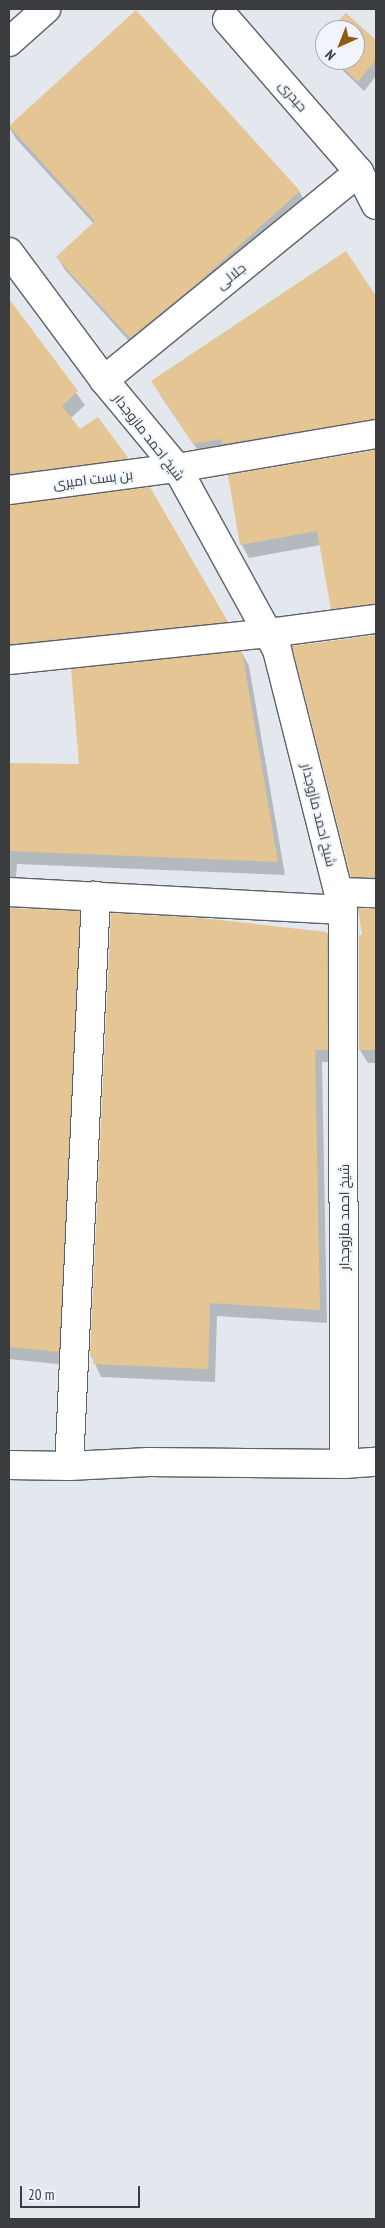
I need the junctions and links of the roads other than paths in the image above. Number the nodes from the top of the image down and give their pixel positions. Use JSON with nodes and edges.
{"nodes":[{"id":1,"x":46,"y":9,"type":"edge"},
{"id":2,"x":227,"y":20,"type":"dead end"},
{"id":3,"x":9,"y":42,"type":"edge"},
{"id":4,"x":358,"y":172,"type":"junction"},
{"id":5,"x":376,"y":205,"type":"edge"},
{"id":6,"x":9,"y":252,"type":"edge"},
{"id":7,"x":104,"y":380,"type":"junction"},
{"id":8,"x":376,"y":434,"type":"edge"},
{"id":9,"x":177,"y":468,"type":"junction"},
{"id":10,"x":9,"y":490,"type":"edge"},
{"id":11,"x":376,"y":619,"type":"edge"},
{"id":12,"x":269,"y":633,"type":"junction"},
{"id":13,"x":9,"y":660,"type":"edge"},
{"id":14,"x":9,"y":892,"type":"edge"},
{"id":15,"x":376,"y":893,"type":"edge"},
{"id":16,"x":96,"y":896,"type":"junction"},
{"id":17,"x":341,"y":901,"type":"junction"},
{"id":18,"x":376,"y":1462,"type":"edge"},
{"id":19,"x":344,"y":1464,"type":"junction"},
{"id":20,"x":9,"y":1465,"type":"edge"},
{"id":21,"x":69,"y":1466,"type":"junction"}],
"edges":[{"from":1,"to":3,"type":"street"},
{"from":2,"to":4,"type":"street","name":"حیدری"},
{"from":4,"to":5,"type":"street","name":"حیدری"},
{"from":4,"to":7,"type":"street","name":"جلالی"},
{"from":6,"to":7,"type":"street","name":"شیخ احمد مازوجدار"},
{"from":7,"to":9,"type":"street","name":"شیخ احمد مازوجدار"},
{"from":8,"to":9,"type":"street","name":"بن بست امیری"},
{"from":9,"to":10,"type":"street","name":"بن بست امیری"},
{"from":9,"to":12,"type":"street","name":"شیخ احمد مازوجدار"},
{"from":11,"to":12,"type":"street"},
{"from":12,"to":13,"type":"street"},
{"from":12,"to":17,"type":"street","name":"شیخ احمد مازوجدار"},
{"from":14,"to":16,"type":"street"},
{"from":15,"to":17,"type":"street"},
{"from":16,"to":17,"type":"street"},
{"from":16,"to":21,"type":"street"},
{"from":17,"to":19,"type":"street","name":"شیخ احمد مازوجدار"},
{"from":18,"to":19,"type":"street"},
{"from":19,"to":21,"type":"street"},
{"from":20,"to":21,"type":"street"}]}
